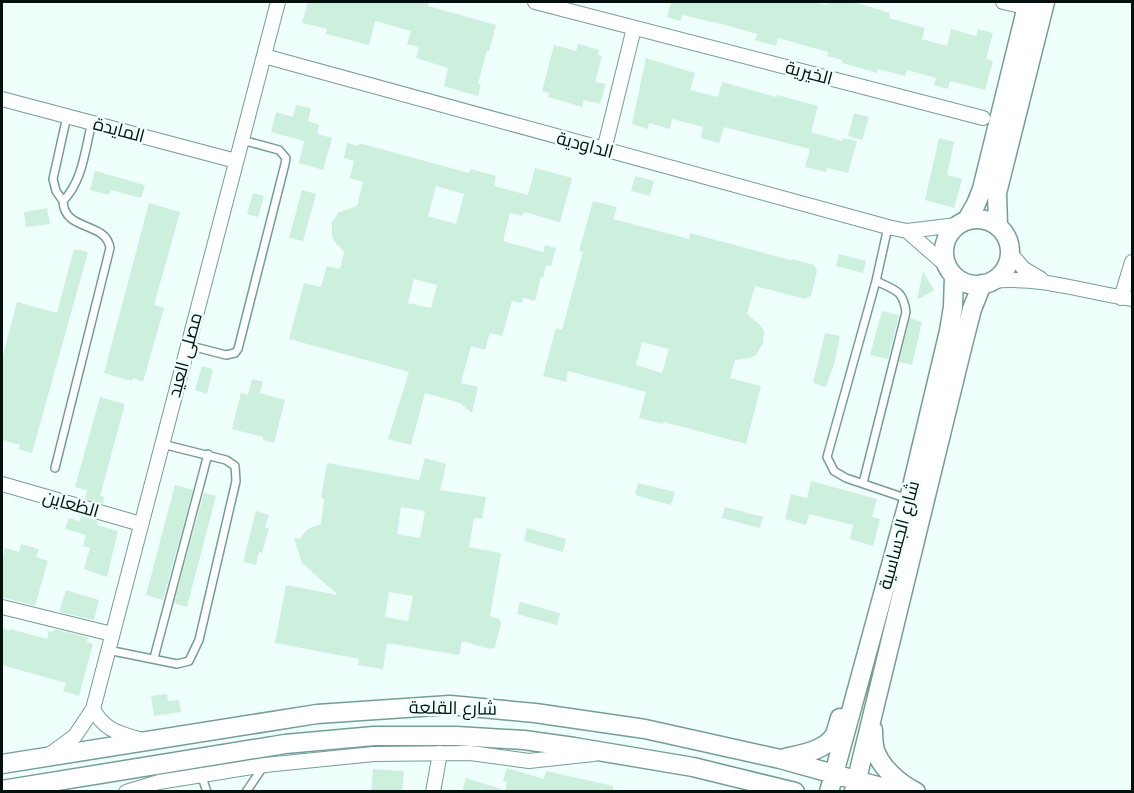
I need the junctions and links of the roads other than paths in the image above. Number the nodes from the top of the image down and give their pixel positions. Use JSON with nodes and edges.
{"nodes":[{"id":1,"x":278,"y":2,"type":"edge"},
{"id":2,"x":535,"y":2,"type":"edge"},
{"id":3,"x":1003,"y":2,"type":"edge"},
{"id":4,"x":1035,"y":5,"type":"edge"},
{"id":5,"x":634,"y":28,"type":"junction"},
{"id":6,"x":264,"y":56,"type":"junction"},
{"id":7,"x":2,"y":99,"type":"edge"},
{"id":8,"x":67,"y":116,"type":"junction"},
{"id":9,"x":983,"y":118,"type":"dead end"},
{"id":10,"x":92,"y":122,"type":"junction"},
{"id":11,"x":242,"y":140,"type":"junction"},
{"id":12,"x":604,"y":150,"type":"junction"},
{"id":13,"x":236,"y":161,"type":"junction"},
{"id":14,"x":63,"y":201,"type":"junction"},
{"id":15,"x":962,"y":223,"type":"junction"},
{"id":16,"x":998,"y":226,"type":"junction"},
{"id":17,"x":888,"y":227,"type":"junction"},
{"id":18,"x":907,"y":231,"type":"junction"},
{"id":19,"x":1010,"y":253,"type":"junction"},
{"id":20,"x":1132,"y":262,"type":"edge"},
{"id":21,"x":951,"y":271,"type":"junction"},
{"id":22,"x":876,"y":281,"type":"junction"},
{"id":23,"x":1045,"y":281,"type":"junction"},
{"id":24,"x":987,"y":283,"type":"junction"},
{"id":25,"x":1126,"y":298,"type":"edge"},
{"id":26,"x":187,"y":345,"type":"junction"},
{"id":27,"x":162,"y":443,"type":"junction"},
{"id":28,"x":208,"y":454,"type":"junction"},
{"id":29,"x":55,"y":468,"type":"dead end"},
{"id":30,"x":863,"y":483,"type":"junction"},
{"id":31,"x":2,"y":484,"type":"edge"},
{"id":32,"x":909,"y":500,"type":"junction"},
{"id":33,"x":141,"y":524,"type":"junction"},
{"id":34,"x":885,"y":589,"type":"junction"},
{"id":35,"x":2,"y":607,"type":"edge"},
{"id":36,"x":112,"y":634,"type":"junction"},
{"id":37,"x":108,"y":650,"type":"junction"},
{"id":38,"x":154,"y":658,"type":"junction"},
{"id":39,"x":93,"y":709,"type":"junction"},
{"id":40,"x":872,"y":716,"type":"junction"},
{"id":41,"x":149,"y":742,"type":"junction"},
{"id":42,"x":608,"y":752,"type":"junction"},
{"id":43,"x":440,"y":753,"type":"junction"},
{"id":44,"x":45,"y":758,"type":"junction"},
{"id":45,"x":780,"y":759,"type":"junction"},
{"id":46,"x":2,"y":764,"type":"edge"},
{"id":47,"x":264,"y":765,"type":"junction"},
{"id":48,"x":834,"y":773,"type":"junction"},
{"id":49,"x":202,"y":777,"type":"junction"},
{"id":50,"x":856,"y":786,"type":"edge"},
{"id":51,"x":2,"y":790,"type":"edge"},
{"id":52,"x":126,"y":792,"type":"edge"},
{"id":53,"x":207,"y":792,"type":"edge"},
{"id":54,"x":246,"y":792,"type":"edge"},
{"id":55,"x":433,"y":792,"type":"edge"},
{"id":56,"x":795,"y":792,"type":"edge"},
{"id":57,"x":829,"y":792,"type":"edge"},
{"id":58,"x":899,"y":792,"type":"edge"},
{"id":59,"x":916,"y":792,"type":"edge"}],
"edges":[{"from":1,"to":6,"type":"street","name":"مصلى العيد"},
{"from":2,"to":5,"type":"street","name":"الخيرية"},
{"from":3,"to":4,"type":"street"},
{"from":4,"to":15,"type":"main road"},
{"from":4,"to":16,"type":"main road"},
{"from":5,"to":9,"type":"street","name":"الخيرية"},
{"from":5,"to":12,"type":"street"},
{"from":6,"to":11,"type":"street","name":"مصلى العيد"},
{"from":6,"to":12,"type":"street","name":"الداودية"},
{"from":7,"to":8,"type":"street","name":"المايدة"},
{"from":8,"to":10,"type":"street","name":"المايدة"},
{"from":8,"to":14,"type":"lane"},
{"from":10,"to":13,"type":"street","name":"المايدة"},
{"from":10,"to":14,"type":"lane"},
{"from":11,"to":13,"type":"street","name":"مصلى العيد"},
{"from":11,"to":26,"type":"lane"},
{"from":12,"to":17,"type":"street","name":"الداودية"},
{"from":13,"to":26,"type":"street","name":"مصلى العيد"},
{"from":14,"to":29,"type":"lane"},
{"from":15,"to":16,"type":"main road"},
{"from":15,"to":18,"type":"street","name":"الداودية"},
{"from":15,"to":21,"type":"main road"},
{"from":16,"to":19,"type":"main road"},
{"from":17,"to":18,"type":"street","name":"الداودية"},
{"from":17,"to":22,"type":"lane"},
{"from":18,"to":21,"type":"street","name":"الداودية"},
{"from":19,"to":23,"type":"street"},
{"from":19,"to":24,"type":"main road"},
{"from":20,"to":25,"type":"street"},
{"from":21,"to":24,"type":"main road"},
{"from":21,"to":32,"type":"main road","name":"شارع الجساسية"},
{"from":22,"to":30,"type":"lane"},
{"from":22,"to":30,"type":"lane"},
{"from":23,"to":24,"type":"street"},
{"from":23,"to":25,"type":"street"},
{"from":24,"to":40,"type":"main road","name":"شارع الجساسية"},
{"from":26,"to":27,"type":"street","name":"مصلى العيد"},
{"from":27,"to":28,"type":"lane"},
{"from":27,"to":33,"type":"street","name":"مصلى العيد"},
{"from":28,"to":38,"type":"lane"},
{"from":28,"to":38,"type":"lane"},
{"from":30,"to":32,"type":"lane"},
{"from":31,"to":33,"type":"street","name":"الظعاين"},
{"from":32,"to":34,"type":"main road","name":"شارع الجساسية"},
{"from":33,"to":36,"type":"street","name":"مصلى العيد"},
{"from":34,"to":45,"type":"main road"},
{"from":34,"to":48,"type":"main road","name":"شارع الجساسية"},
{"from":35,"to":36,"type":"street"},
{"from":36,"to":37,"type":"street","name":"مصلى العيد"},
{"from":37,"to":38,"type":"lane"},
{"from":37,"to":39,"type":"street","name":"مصلى العيد"},
{"from":39,"to":41,"type":"street"},
{"from":39,"to":44,"type":"street","name":"مصلى العيد"},
{"from":40,"to":50,"type":"main road","name":"شارع الجساسية"},
{"from":40,"to":59,"type":"main road"},
{"from":41,"to":44,"type":"main road","name":"شارع القلعة"},
{"from":41,"to":45,"type":"main road","name":"شارع القلعة"},
{"from":42,"to":43,"type":"street","name":"شارع القلعة"},
{"from":42,"to":51,"type":"main road","name":"شارع القلعة"},
{"from":42,"to":56,"type":"main road","name":"شارع القلعة"},
{"from":43,"to":47,"type":"street","name":"شارع القلعة"},
{"from":43,"to":55,"type":"street"},
{"from":44,"to":46,"type":"main road","name":"شارع القلعة"},
{"from":45,"to":48,"type":"main road","name":"شارع القلعة"},
{"from":47,"to":49,"type":"street","name":"شارع القلعة"},
{"from":47,"to":54,"type":"lane"},
{"from":48,"to":50,"type":"main road","name":"شارع القلعة"},
{"from":48,"to":57,"type":"main road","name":"شارع الجساسية"},
{"from":49,"to":52,"type":"street","name":"شارع القلعة"},
{"from":49,"to":53,"type":"lane"},
{"from":50,"to":58,"type":"main road","name":"شارع القلعة"}]}
